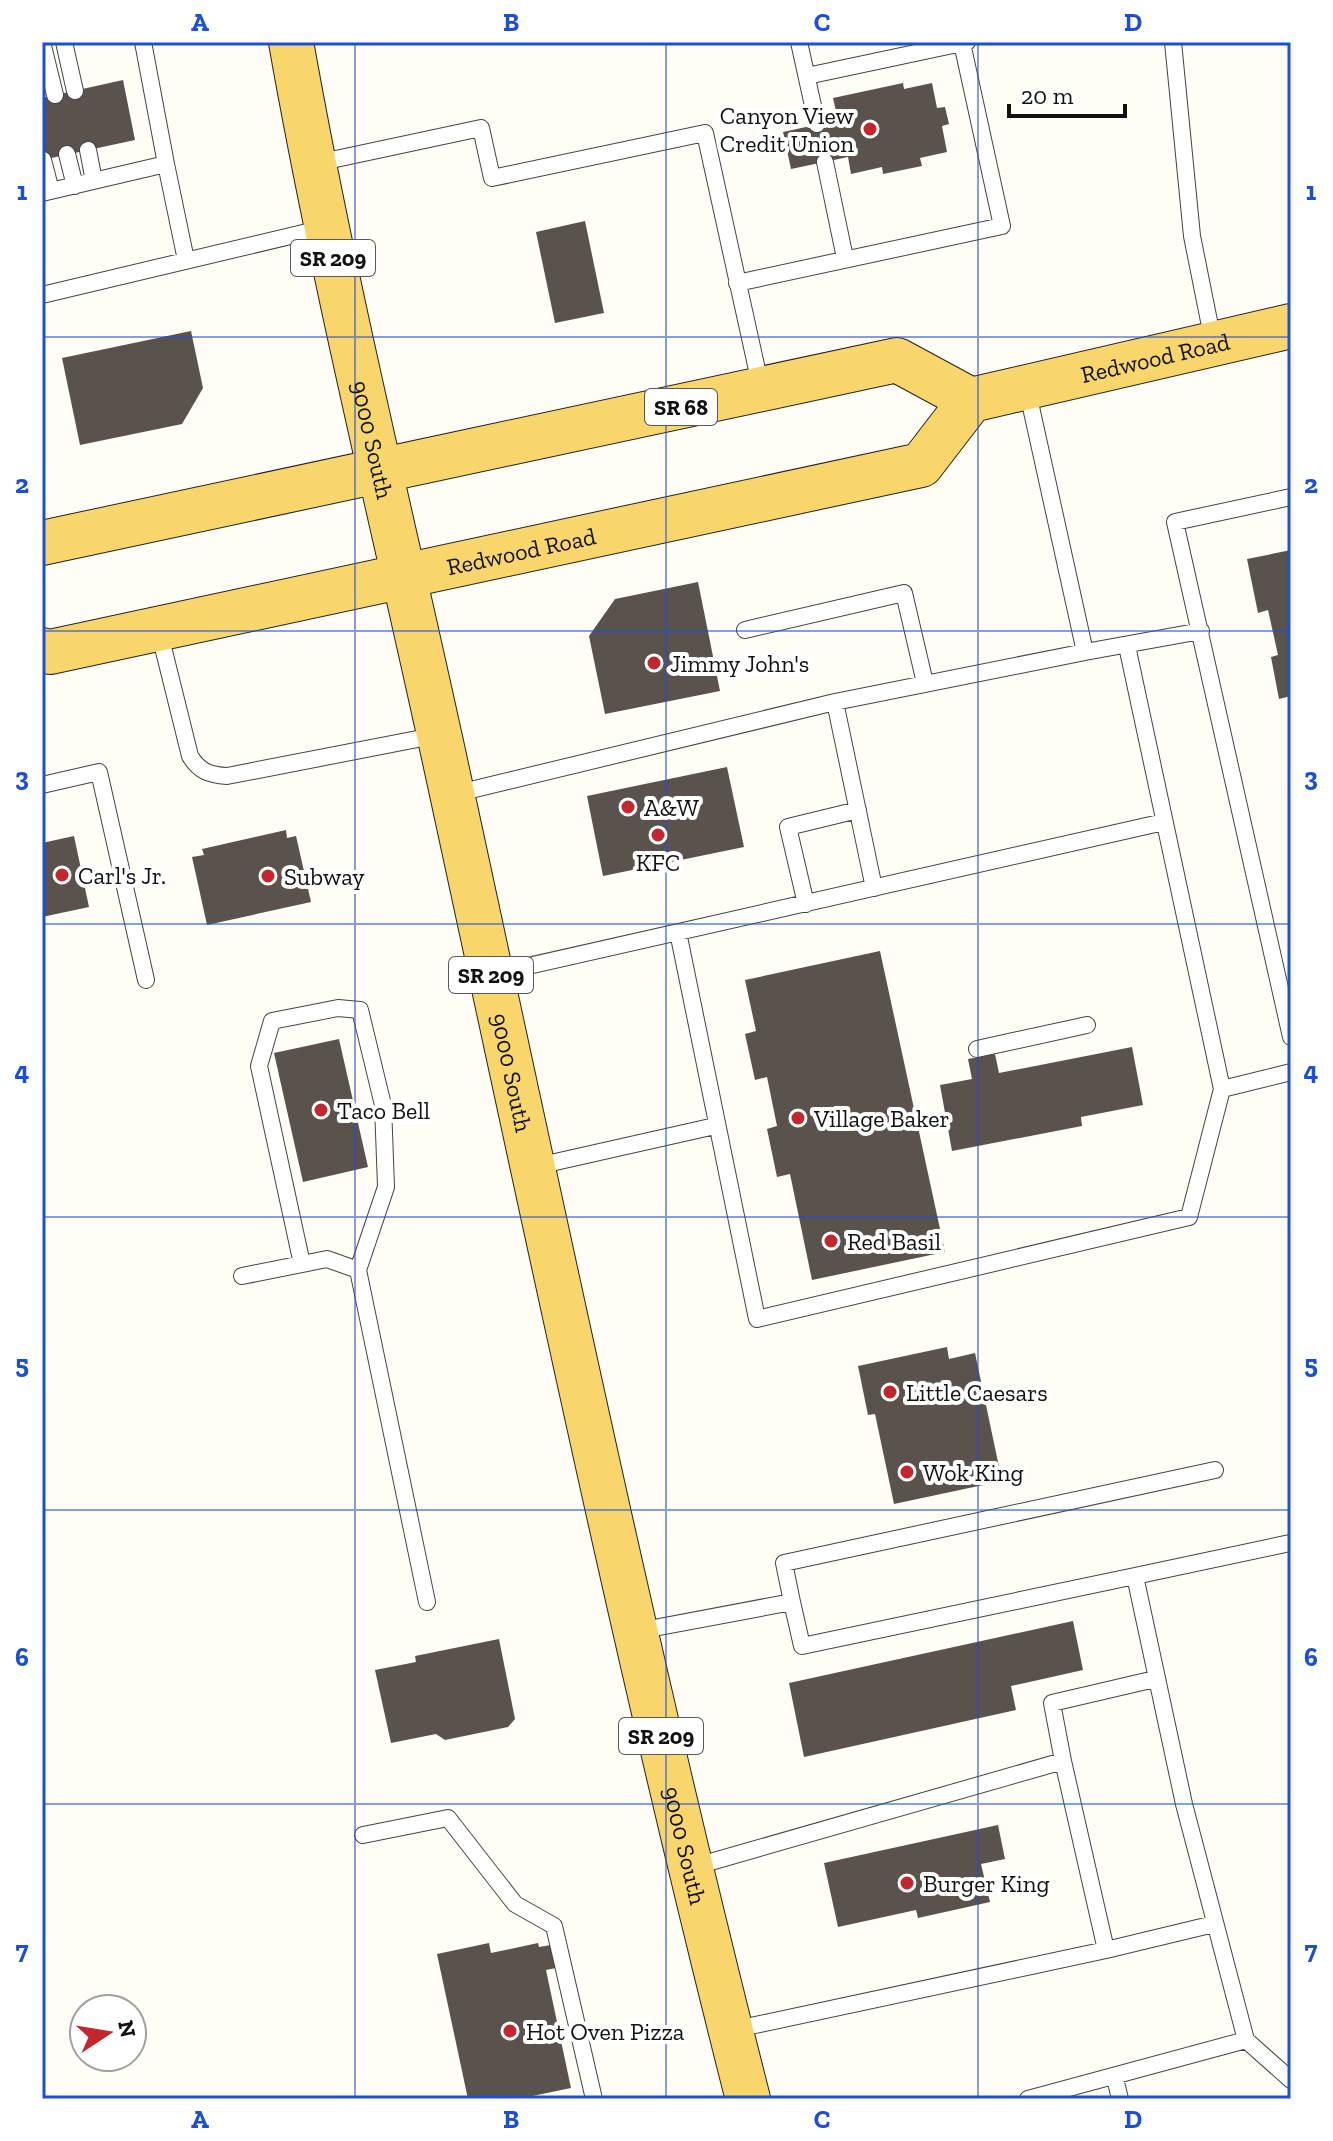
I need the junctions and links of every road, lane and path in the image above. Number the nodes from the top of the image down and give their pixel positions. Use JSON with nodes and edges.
{"nodes":[{"id":1,"x":42,"y":42,"type":"edge"},
{"id":2,"x":64,"y":42,"type":"edge"},
{"id":3,"x":143,"y":42,"type":"edge"},
{"id":4,"x":291,"y":42,"type":"edge"},
{"id":5,"x":799,"y":42,"type":"edge"},
{"id":6,"x":1173,"y":42,"type":"edge"},
{"id":7,"x":964,"y":43,"type":"edge"},
{"id":8,"x":807,"y":76,"type":"junction"},
{"id":9,"x":75,"y":91,"type":"dead end"},
{"id":10,"x":55,"y":95,"type":"dead end"},
{"id":11,"x":817,"y":124,"type":"dead end"},
{"id":12,"x":88,"y":150,"type":"dead end"},
{"id":13,"x":67,"y":154,"type":"dead end"},
{"id":14,"x":43,"y":160,"type":"edge"},
{"id":15,"x":825,"y":162,"type":"dead end"},
{"id":16,"x":166,"y":164,"type":"junction"},
{"id":17,"x":313,"y":164,"type":"junction"},
{"id":18,"x":94,"y":181,"type":"junction"},
{"id":19,"x":75,"y":186,"type":"junction"},
{"id":20,"x":46,"y":192,"type":"edge"},
{"id":21,"x":326,"y":228,"type":"junction"},
{"id":22,"x":845,"y":258,"type":"junction"},
{"id":23,"x":186,"y":260,"type":"junction"},
{"id":24,"x":737,"y":283,"type":"junction"},
{"id":25,"x":42,"y":295,"type":"edge"},
{"id":26,"x":1291,"y":326,"type":"edge"},
{"id":27,"x":1213,"y":344,"type":"junction"},
{"id":28,"x":1026,"y":387,"type":"junction"},
{"id":29,"x":761,"y":390,"type":"junction"},
{"id":30,"x":971,"y":400,"type":"junction"},
{"id":31,"x":382,"y":472,"type":"junction"},
{"id":32,"x":1291,"y":497,"type":"edge"},
{"id":33,"x":42,"y":543,"type":"edge"},
{"id":34,"x":405,"y":578,"type":"junction"},
{"id":35,"x":159,"y":630,"type":"junction"},
{"id":36,"x":745,"y":630,"type":"dead end"},
{"id":37,"x":1201,"y":631,"type":"junction"},
{"id":38,"x":1127,"y":646,"type":"junction"},
{"id":39,"x":42,"y":650,"type":"edge"},
{"id":40,"x":1085,"y":652,"type":"junction"},
{"id":41,"x":925,"y":683,"type":"junction"},
{"id":42,"x":835,"y":702,"type":"junction"},
{"id":43,"x":439,"y":735,"type":"junction"},
{"id":44,"x":42,"y":785,"type":"edge"},
{"id":45,"x":452,"y":794,"type":"junction"},
{"id":46,"x":858,"y":810,"type":"junction"},
{"id":47,"x":1164,"y":822,"type":"junction"},
{"id":48,"x":874,"y":888,"type":"junction"},
{"id":49,"x":806,"y":904,"type":"junction"},
{"id":50,"x":678,"y":932,"type":"junction"},
{"id":51,"x":491,"y":975,"type":"junction"},
{"id":52,"x":146,"y":980,"type":"dead end"},
{"id":53,"x":1087,"y":1025,"type":"dead end"},
{"id":54,"x":1291,"y":1036,"type":"edge"},
{"id":55,"x":977,"y":1049,"type":"dead end"},
{"id":56,"x":1291,"y":1072,"type":"edge"},
{"id":57,"x":1222,"y":1089,"type":"junction"},
{"id":58,"x":715,"y":1126,"type":"junction"},
{"id":59,"x":532,"y":1167,"type":"junction"},
{"id":60,"x":302,"y":1264,"type":"junction"},
{"id":61,"x":358,"y":1270,"type":"junction"},
{"id":62,"x":242,"y":1276,"type":"dead end"},
{"id":63,"x":1215,"y":1470,"type":"dead end"},
{"id":64,"x":1291,"y":1545,"type":"edge"},
{"id":65,"x":1135,"y":1576,"type":"junction"},
{"id":66,"x":427,"y":1602,"type":"dead end"},
{"id":67,"x":792,"y":1602,"type":"junction"},
{"id":68,"x":637,"y":1632,"type":"junction"},
{"id":69,"x":1155,"y":1679,"type":"junction"},
{"id":70,"x":1063,"y":1761,"type":"junction"},
{"id":71,"x":363,"y":1835,"type":"dead end"},
{"id":72,"x":691,"y":1867,"type":"junction"},
{"id":73,"x":1214,"y":1924,"type":"junction"},
{"id":74,"x":1106,"y":1950,"type":"junction"},
{"id":75,"x":731,"y":2031,"type":"junction"},
{"id":76,"x":1246,"y":2040,"type":"junction"},
{"id":77,"x":1115,"y":2078,"type":"junction"},
{"id":78,"x":1291,"y":2080,"type":"edge"},
{"id":79,"x":594,"y":2099,"type":"edge"},
{"id":80,"x":748,"y":2099,"type":"edge"},
{"id":81,"x":1028,"y":2099,"type":"edge"},
{"id":82,"x":1120,"y":2099,"type":"edge"}],
"edges":[{"from":1,"to":10,"type":"lane"},
{"from":2,"to":9,"type":"lane"},
{"from":3,"to":16,"type":"lane"},
{"from":4,"to":17,"type":"main road","name":"9000 South","number":"SR 209"},
{"from":5,"to":8,"type":"lane"},
{"from":6,"to":27,"type":"lane"},
{"from":7,"to":8,"type":"lane"},
{"from":7,"to":22,"type":"lane"},
{"from":8,"to":11,"type":"lane"},
{"from":12,"to":18,"type":"lane"},
{"from":13,"to":19,"type":"lane"},
{"from":14,"to":20,"type":"lane"},
{"from":15,"to":22,"type":"lane"},
{"from":16,"to":18,"type":"lane"},
{"from":16,"to":23,"type":"lane"},
{"from":17,"to":21,"type":"main road","name":"9000 South","number":"SR 209"},
{"from":17,"to":24,"type":"lane"},
{"from":18,"to":19,"type":"lane"},
{"from":19,"to":20,"type":"lane"},
{"from":21,"to":23,"type":"lane"},
{"from":21,"to":31,"type":"main road","name":"9000 South","number":"SR 209"},
{"from":22,"to":24,"type":"lane"},
{"from":23,"to":25,"type":"lane"},
{"from":24,"to":29,"type":"lane"},
{"from":26,"to":27,"type":"main road","name":"Redwood Road"},
{"from":27,"to":28,"type":"main road","name":"Redwood Road"},
{"from":28,"to":30,"type":"main road","name":"Redwood Road"},
{"from":28,"to":40,"type":"lane"},
{"from":29,"to":30,"type":"main road","number":"SR 68"},
{"from":29,"to":31,"type":"main road","number":"SR 68"},
{"from":30,"to":34,"type":"main road","name":"Redwood Road"},
{"from":31,"to":33,"type":"main road","number":"SR 68"},
{"from":31,"to":34,"type":"main road","name":"9000 South","number":"SR 209"},
{"from":32,"to":37,"type":"lane"},
{"from":34,"to":35,"type":"main road","name":"Redwood Road"},
{"from":34,"to":43,"type":"main road","name":"9000 South","number":"SR 209"},
{"from":35,"to":39,"type":"main road","name":"Redwood Road"},
{"from":35,"to":43,"type":"lane"},
{"from":36,"to":41,"type":"lane"},
{"from":37,"to":38,"type":"lane"},
{"from":37,"to":54,"type":"lane"},
{"from":38,"to":40,"type":"lane"},
{"from":38,"to":47,"type":"lane"},
{"from":40,"to":41,"type":"lane"},
{"from":41,"to":42,"type":"lane"},
{"from":42,"to":45,"type":"lane"},
{"from":42,"to":46,"type":"lane"},
{"from":43,"to":45,"type":"main road","name":"9000 South","number":"SR 209"},
{"from":44,"to":52,"type":"lane"},
{"from":45,"to":51,"type":"main road","name":"9000 South","number":"SR 209"},
{"from":46,"to":48,"type":"lane"},
{"from":46,"to":49,"type":"lane"},
{"from":47,"to":48,"type":"lane"},
{"from":47,"to":57,"type":"lane"},
{"from":48,"to":49,"type":"lane"},
{"from":49,"to":50,"type":"lane"},
{"from":50,"to":51,"type":"lane"},
{"from":50,"to":58,"type":"lane"},
{"from":51,"to":59,"type":"main road","name":"9000 South","number":"SR 209"},
{"from":53,"to":55,"type":"lane"},
{"from":56,"to":57,"type":"lane"},
{"from":57,"to":58,"type":"lane"},
{"from":58,"to":59,"type":"lane"},
{"from":59,"to":68,"type":"main road","name":"9000 South","number":"SR 209"},
{"from":60,"to":61,"type":"lane"},
{"from":60,"to":61,"type":"lane"},
{"from":60,"to":62,"type":"lane"},
{"from":61,"to":66,"type":"lane"},
{"from":63,"to":67,"type":"lane"},
{"from":64,"to":65,"type":"lane"},
{"from":65,"to":67,"type":"lane"},
{"from":65,"to":69,"type":"lane"},
{"from":67,"to":68,"type":"lane"},
{"from":68,"to":72,"type":"main road","name":"9000 South","number":"SR 209"},
{"from":69,"to":70,"type":"lane"},
{"from":69,"to":73,"type":"lane"},
{"from":70,"to":72,"type":"lane"},
{"from":70,"to":74,"type":"lane"},
{"from":71,"to":79,"type":"lane"},
{"from":72,"to":75,"type":"main road","name":"9000 South","number":"SR 209"},
{"from":73,"to":74,"type":"lane"},
{"from":73,"to":76,"type":"lane"},
{"from":74,"to":75,"type":"lane"},
{"from":75,"to":80,"type":"main road","name":"9000 South","number":"SR 209"},
{"from":76,"to":77,"type":"lane"},
{"from":76,"to":78,"type":"lane"},
{"from":77,"to":81,"type":"lane"},
{"from":77,"to":82,"type":"lane"}]}
